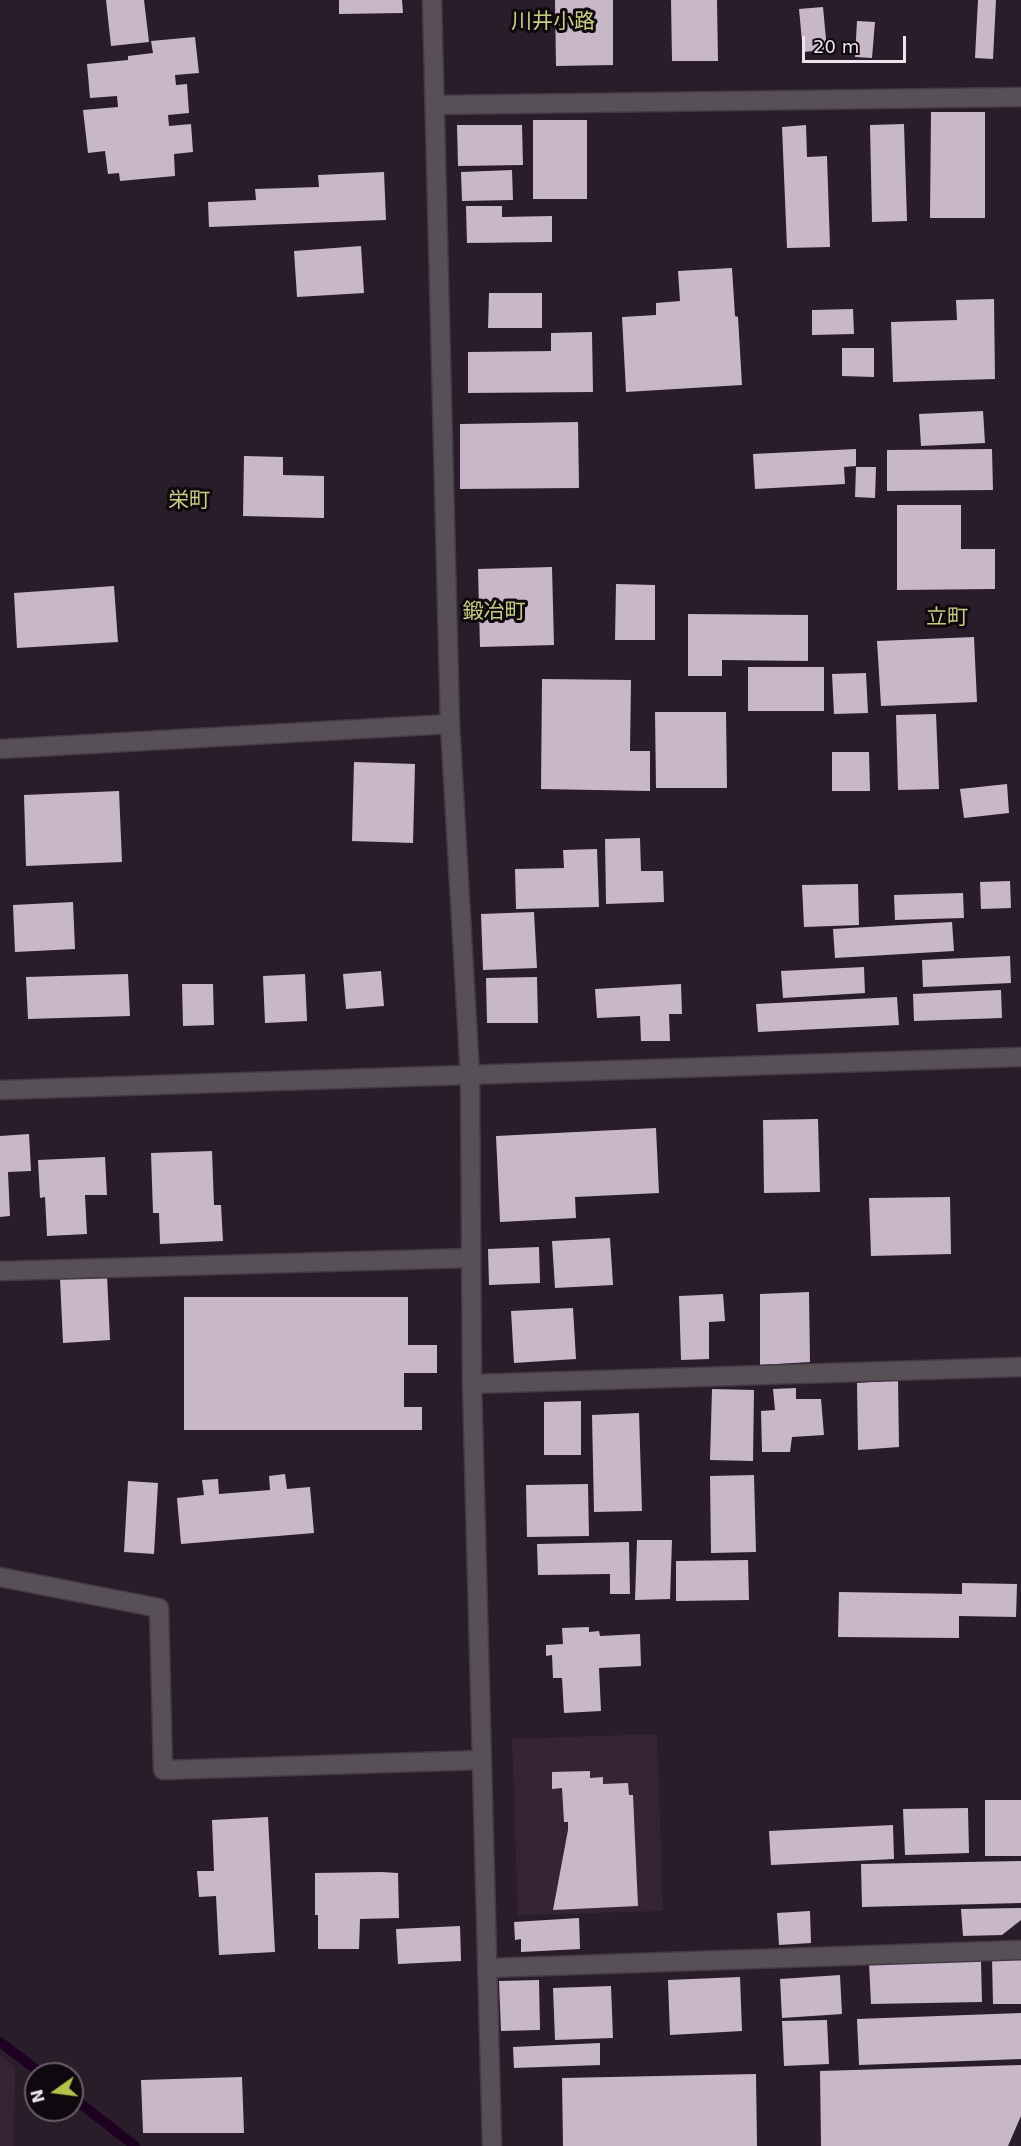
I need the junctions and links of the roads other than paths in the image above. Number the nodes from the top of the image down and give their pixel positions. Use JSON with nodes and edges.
{"nodes":[{"id":1,"x":432,"y":0,"type":"edge"},
{"id":2,"x":1021,"y":97,"type":"edge"},
{"id":3,"x":435,"y":105,"type":"junction"},
{"id":4,"x":450,"y":724,"type":"junction"},
{"id":5,"x":0,"y":750,"type":"edge"},
{"id":6,"x":1021,"y":1056,"type":"edge"},
{"id":7,"x":470,"y":1076,"type":"junction"},
{"id":8,"x":0,"y":1090,"type":"edge"},
{"id":9,"x":471,"y":1258,"type":"junction"},
{"id":10,"x":0,"y":1271,"type":"edge"},
{"id":11,"x":1021,"y":1367,"type":"edge"},
{"id":12,"x":472,"y":1384,"type":"junction"},
{"id":13,"x":0,"y":1577,"type":"edge"},
{"id":14,"x":482,"y":1760,"type":"junction"},
{"id":15,"x":1021,"y":1950,"type":"edge"},
{"id":16,"x":488,"y":1968,"type":"junction"},
{"id":17,"x":492,"y":2146,"type":"edge"}],
"edges":[{"from":1,"to":3,"type":"street"},
{"from":2,"to":3,"type":"street"},
{"from":3,"to":4,"type":"street"},
{"from":4,"to":5,"type":"street"},
{"from":4,"to":7,"type":"street"},
{"from":6,"to":7,"type":"street"},
{"from":7,"to":8,"type":"street"},
{"from":7,"to":9,"type":"street"},
{"from":9,"to":10,"type":"street"},
{"from":9,"to":12,"type":"street"},
{"from":11,"to":12,"type":"street"},
{"from":12,"to":14,"type":"street"},
{"from":13,"to":14,"type":"street"},
{"from":14,"to":16,"type":"street"},
{"from":15,"to":16,"type":"street"},
{"from":16,"to":17,"type":"street"}]}
